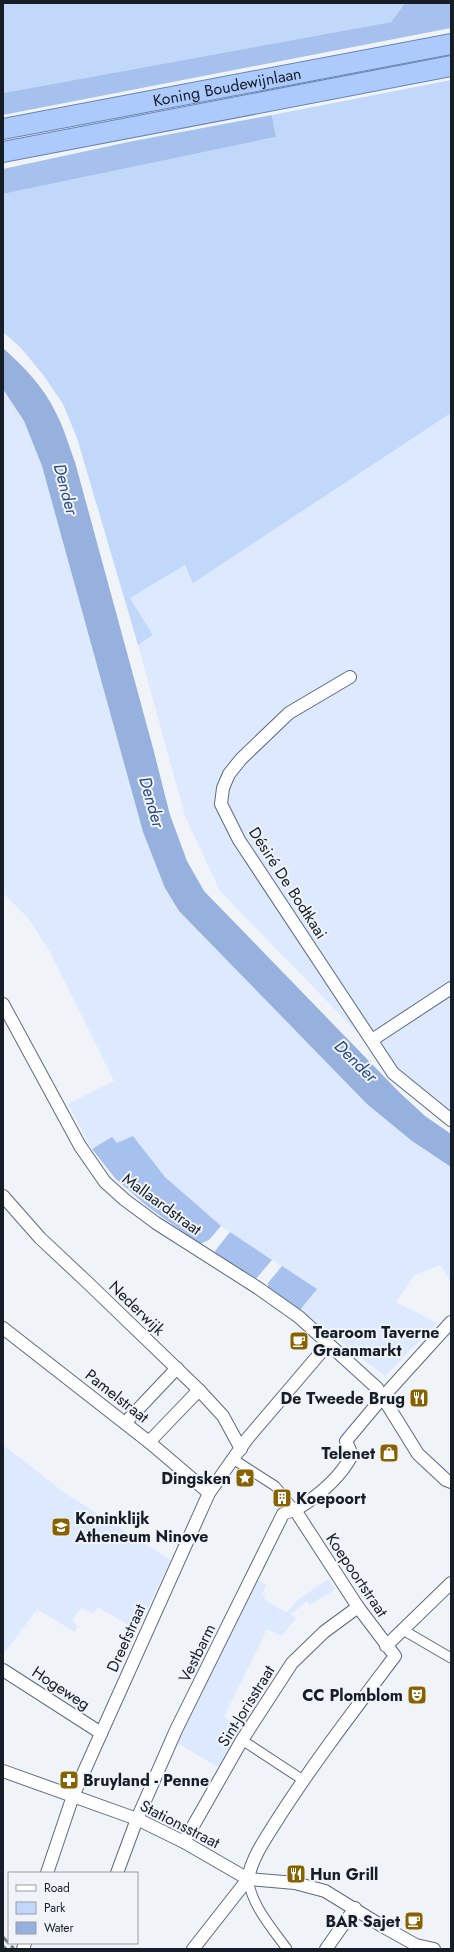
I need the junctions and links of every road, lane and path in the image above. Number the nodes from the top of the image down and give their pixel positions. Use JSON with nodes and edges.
{"nodes":[{"id":1,"x":451,"y":44,"type":"edge"},
{"id":2,"x":451,"y":66,"type":"edge"},
{"id":3,"x":3,"y":129,"type":"edge"},
{"id":4,"x":3,"y":152,"type":"edge"},
{"id":5,"x":350,"y":677,"type":"dead end"},
{"id":6,"x":451,"y":988,"type":"edge"},
{"id":7,"x":3,"y":1004,"type":"edge"},
{"id":8,"x":372,"y":1040,"type":"junction"},
{"id":9,"x":451,"y":1120,"type":"edge"},
{"id":10,"x":3,"y":1196,"type":"edge"},
{"id":11,"x":451,"y":1322,"type":"edge"},
{"id":12,"x":3,"y":1328,"type":"edge"},
{"id":13,"x":328,"y":1344,"type":"junction"},
{"id":14,"x":176,"y":1368,"type":"junction"},
{"id":15,"x":199,"y":1390,"type":"junction"},
{"id":16,"x":382,"y":1398,"type":"junction"},
{"id":17,"x":125,"y":1422,"type":"junction"},
{"id":18,"x":149,"y":1442,"type":"junction"},
{"id":19,"x":241,"y":1449,"type":"junction"},
{"id":20,"x":233,"y":1459,"type":"junction"},
{"id":21,"x":451,"y":1482,"type":"edge"},
{"id":22,"x":209,"y":1493,"type":"junction"},
{"id":23,"x":281,"y":1493,"type":"dead end"},
{"id":24,"x":292,"y":1506,"type":"junction"},
{"id":25,"x":451,"y":1583,"type":"edge"},
{"id":26,"x":358,"y":1607,"type":"junction"},
{"id":27,"x":403,"y":1630,"type":"junction"},
{"id":28,"x":386,"y":1646,"type":"junction"},
{"id":29,"x":451,"y":1658,"type":"edge"},
{"id":30,"x":3,"y":1670,"type":"edge"},
{"id":31,"x":101,"y":1733,"type":"junction"},
{"id":32,"x":242,"y":1740,"type":"junction"},
{"id":33,"x":3,"y":1771,"type":"edge"},
{"id":34,"x":303,"y":1780,"type":"junction"},
{"id":35,"x":73,"y":1796,"type":"junction"},
{"id":36,"x":137,"y":1819,"type":"junction"},
{"id":37,"x":184,"y":1842,"type":"junction"},
{"id":38,"x":47,"y":1872,"type":"edge"},
{"id":39,"x":117,"y":1872,"type":"edge"},
{"id":40,"x":248,"y":1879,"type":"junction"},
{"id":41,"x":355,"y":1908,"type":"junction"},
{"id":42,"x":193,"y":1949,"type":"edge"},
{"id":43,"x":286,"y":1949,"type":"edge"},
{"id":44,"x":326,"y":1949,"type":"edge"},
{"id":45,"x":434,"y":1949,"type":"edge"}],
"edges":[{"from":1,"to":3,"type":"highway","name":"Koning Boudewijnlaan"},
{"from":2,"to":4,"type":"highway","name":"Koning Boudewijnlaan"},
{"from":5,"to":8,"type":"street","name":"Désiré De Bodtkaai"},
{"from":6,"to":8,"type":"street"},
{"from":7,"to":13,"type":"street","name":"Mallaardstraat"},
{"from":8,"to":9,"type":"street","name":"Désiré De Bodtkaai"},
{"from":10,"to":14,"type":"street","name":"Nederwijk"},
{"from":11,"to":16,"type":"street"},
{"from":12,"to":17,"type":"street","name":"Pamelstraat"},
{"from":13,"to":16,"type":"street","name":"Mallaardstraat"},
{"from":13,"to":19,"type":"street","name":"Dreefstraat"},
{"from":14,"to":15,"type":"street","name":"Nederwijk"},
{"from":14,"to":17,"type":"street"},
{"from":15,"to":18,"type":"street"},
{"from":15,"to":19,"type":"street","name":"Nederwijk"},
{"from":16,"to":21,"type":"street","name":"Mallaardstraat"},
{"from":16,"to":24,"type":"street","name":"Vestbarm"},
{"from":17,"to":18,"type":"street","name":"Pamelstraat"},
{"from":18,"to":22,"type":"street","name":"Pamelstraat"},
{"from":19,"to":20,"type":"street","name":"Dreefstraat"},
{"from":20,"to":22,"type":"street","name":"Dreefstraat"},
{"from":20,"to":23,"type":"street"},
{"from":22,"to":31,"type":"street","name":"Dreefstraat"},
{"from":24,"to":26,"type":"street","name":"Koepoortstraat"},
{"from":24,"to":36,"type":"street","name":"Vestbarm"},
{"from":25,"to":27,"type":"street"},
{"from":26,"to":28,"type":"street","name":"Koepoortstraat"},
{"from":26,"to":32,"type":"street","name":"Sint-Jorisstraat"},
{"from":27,"to":28,"type":"street"},
{"from":27,"to":29,"type":"street"},
{"from":28,"to":34,"type":"street","name":"Koepoortstraat"},
{"from":30,"to":31,"type":"street","name":"Hogeweg"},
{"from":31,"to":35,"type":"street","name":"Dreefstraat"},
{"from":32,"to":34,"type":"street"},
{"from":32,"to":37,"type":"street","name":"Sint-Jorisstraat"},
{"from":33,"to":35,"type":"street","name":"Stationsstraat"},
{"from":34,"to":40,"type":"street"},
{"from":35,"to":36,"type":"street","name":"Stationsstraat"},
{"from":35,"to":38,"type":"street","name":"Dreefstraat"},
{"from":36,"to":37,"type":"street","name":"Stationsstraat"},
{"from":36,"to":39,"type":"street","name":"Vestbarm"},
{"from":37,"to":40,"type":"street","name":"Stationsstraat"},
{"from":40,"to":41,"type":"street"},
{"from":40,"to":42,"type":"street"},
{"from":40,"to":43,"type":"street"},
{"from":41,"to":44,"type":"street"},
{"from":41,"to":45,"type":"street"}]}
